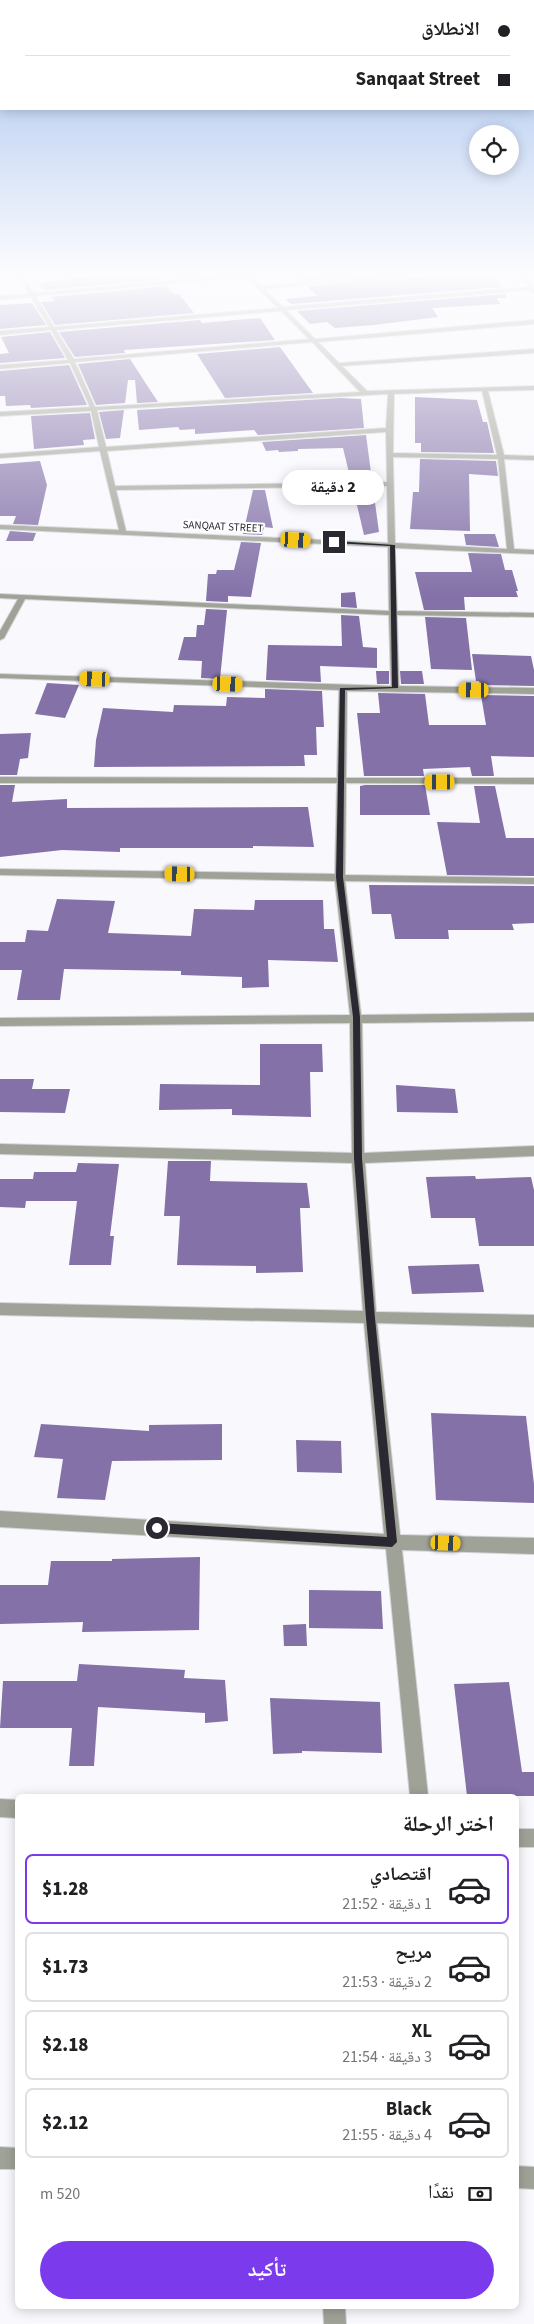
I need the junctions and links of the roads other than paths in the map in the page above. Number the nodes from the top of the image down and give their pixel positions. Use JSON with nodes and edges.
{"nodes":[{"id":1,"x":81,"y":380,"type":"edge"},
{"id":2,"x":353,"y":380,"type":"edge"},
{"id":3,"x":484,"y":388,"type":"junction"},
{"id":4,"x":534,"y":388,"type":"edge"},
{"id":5,"x":391,"y":392,"type":"junction"},
{"id":6,"x":365,"y":393,"type":"junction"},
{"id":7,"x":93,"y":408,"type":"junction"},
{"id":8,"x":0,"y":414,"type":"edge"},
{"id":9,"x":389,"y":430,"type":"junction"},
{"id":10,"x":102,"y":449,"type":"junction"},
{"id":11,"x":391,"y":455,"type":"junction"},
{"id":12,"x":0,"y":456,"type":"edge"},
{"id":13,"x":501,"y":458,"type":"junction"},
{"id":14,"x":534,"y":458,"type":"edge"},
{"id":15,"x":391,"y":484,"type":"junction"},
{"id":16,"x":112,"y":488,"type":"junction"},
{"id":17,"x":0,"y":527,"type":"edge"},
{"id":18,"x":123,"y":532,"type":"junction"},
{"id":19,"x":392,"y":545,"type":"junction"},
{"id":20,"x":511,"y":551,"type":"junction"},
{"id":21,"x":534,"y":552,"type":"edge"},
{"id":22,"x":0,"y":596,"type":"edge"},
{"id":23,"x":23,"y":597,"type":"junction"},
{"id":24,"x":393,"y":613,"type":"junction"},
{"id":25,"x":534,"y":615,"type":"edge"},
{"id":26,"x":0,"y":638,"type":"edge"},
{"id":27,"x":0,"y":676,"type":"edge"},
{"id":28,"x":343,"y":688,"type":"junction"},
{"id":29,"x":395,"y":688,"type":"junction"},
{"id":30,"x":534,"y":691,"type":"edge"},
{"id":31,"x":0,"y":780,"type":"edge"},
{"id":32,"x":342,"y":781,"type":"junction"},
{"id":33,"x":534,"y":781,"type":"edge"},
{"id":34,"x":0,"y":872,"type":"edge"},
{"id":35,"x":340,"y":877,"type":"junction"},
{"id":36,"x":534,"y":881,"type":"edge"},
{"id":37,"x":356,"y":1017,"type":"junction"},
{"id":38,"x":534,"y":1017,"type":"edge"},
{"id":39,"x":0,"y":1022,"type":"edge"},
{"id":40,"x":0,"y":1149,"type":"edge"},
{"id":41,"x":534,"y":1151,"type":"edge"},
{"id":42,"x":358,"y":1158,"type":"junction"},
{"id":43,"x":0,"y":1309,"type":"edge"},
{"id":44,"x":370,"y":1318,"type":"junction"},
{"id":45,"x":534,"y":1321,"type":"edge"},
{"id":46,"x":0,"y":1519,"type":"edge"},
{"id":47,"x":392,"y":1542,"type":"junction"},
{"id":48,"x":534,"y":1546,"type":"edge"},
{"id":49,"x":419,"y":1794,"type":"edge"},
{"id":50,"x":0,"y":1808,"type":"edge"},
{"id":51,"x":15,"y":1809,"type":"edge"},
{"id":52,"x":519,"y":1838,"type":"edge"},
{"id":53,"x":534,"y":1838,"type":"edge"},
{"id":54,"x":0,"y":2158,"type":"edge"},
{"id":55,"x":15,"y":2159,"type":"edge"},
{"id":56,"x":519,"y":2177,"type":"edge"},
{"id":57,"x":534,"y":2178,"type":"edge"},
{"id":58,"x":334,"y":2309,"type":"edge"},
{"id":59,"x":335,"y":2324,"type":"edge"}],
"edges":[{"from":1,"to":7,"type":"street"},
{"from":2,"to":6,"type":"street"},
{"from":3,"to":4,"type":"street"},
{"from":3,"to":5,"type":"street"},
{"from":3,"to":13,"type":"street"},
{"from":5,"to":6,"type":"street"},
{"from":5,"to":9,"type":"street"},
{"from":6,"to":7,"type":"street"},
{"from":7,"to":8,"type":"street"},
{"from":7,"to":10,"type":"street"},
{"from":9,"to":10,"type":"street"},
{"from":9,"to":11,"type":"street"},
{"from":10,"to":12,"type":"street"},
{"from":10,"to":16,"type":"street"},
{"from":11,"to":13,"type":"street"},
{"from":11,"to":15,"type":"street"},
{"from":13,"to":14,"type":"street"},
{"from":13,"to":20,"type":"street"},
{"from":15,"to":16,"type":"street"},
{"from":15,"to":19,"type":"street"},
{"from":16,"to":18,"type":"street"},
{"from":17,"to":18,"type":"street","name":"SANQAAT STREET"},
{"from":18,"to":19,"type":"street","name":"SANQAAT STREET"},
{"from":19,"to":20,"type":"street","name":"SANQAAT STREET"},
{"from":19,"to":24,"type":"street"},
{"from":20,"to":21,"type":"street","name":"SANQAAT STREET"},
{"from":22,"to":23,"type":"street"},
{"from":23,"to":24,"type":"street"},
{"from":23,"to":26,"type":"street"},
{"from":24,"to":25,"type":"street"},
{"from":24,"to":29,"type":"street"},
{"from":27,"to":28,"type":"street"},
{"from":28,"to":29,"type":"street"},
{"from":28,"to":32,"type":"street"},
{"from":29,"to":30,"type":"street"},
{"from":31,"to":32,"type":"street"},
{"from":32,"to":33,"type":"street"},
{"from":32,"to":35,"type":"street"},
{"from":34,"to":35,"type":"street"},
{"from":35,"to":36,"type":"street"},
{"from":35,"to":37,"type":"street"},
{"from":37,"to":38,"type":"street"},
{"from":37,"to":39,"type":"street"},
{"from":37,"to":42,"type":"street"},
{"from":40,"to":42,"type":"street"},
{"from":41,"to":42,"type":"street"},
{"from":42,"to":44,"type":"street"},
{"from":43,"to":44,"type":"street"},
{"from":44,"to":45,"type":"street"},
{"from":44,"to":47,"type":"street"},
{"from":46,"to":47,"type":"street"},
{"from":47,"to":48,"type":"street"},
{"from":47,"to":49,"type":"street"},
{"from":50,"to":51,"type":"street"},
{"from":52,"to":53,"type":"street"},
{"from":54,"to":55,"type":"street"},
{"from":56,"to":57,"type":"street"},
{"from":58,"to":59,"type":"street"}]}
